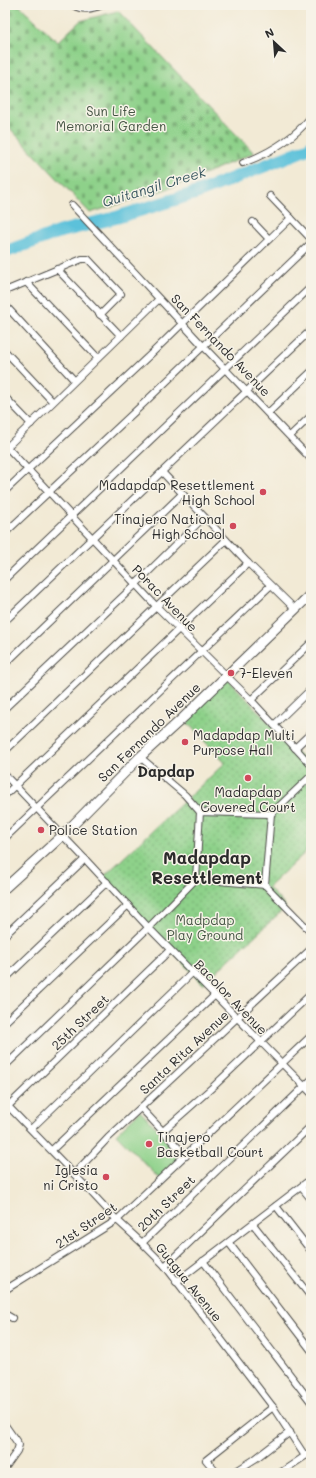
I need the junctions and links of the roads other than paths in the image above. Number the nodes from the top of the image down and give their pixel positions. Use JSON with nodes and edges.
{"nodes":[{"id":1,"x":74,"y":5,"type":"edge"},
{"id":2,"x":102,"y":5,"type":"edge"},
{"id":3,"x":311,"y":116,"type":"edge"},
{"id":4,"x":243,"y":163,"type":"dead end"},
{"id":5,"x":270,"y":196,"type":"dead end"},
{"id":6,"x":72,"y":205,"type":"dead end"},
{"id":7,"x":291,"y":218,"type":"junction"},
{"id":8,"x":253,"y":222,"type":"dead end"},
{"id":9,"x":269,"y":239,"type":"junction"},
{"id":10,"x":311,"y":239,"type":"edge"},
{"id":11,"x":311,"y":243,"type":"edge"},
{"id":12,"x":58,"y":269,"type":"junction"},
{"id":13,"x":26,"y":282,"type":"junction"},
{"id":14,"x":311,"y":287,"type":"edge"},
{"id":15,"x":5,"y":291,"type":"edge"},
{"id":16,"x":159,"y":299,"type":"junction"},
{"id":17,"x":5,"y":305,"type":"edge"},
{"id":18,"x":100,"y":315,"type":"junction"},
{"id":19,"x":181,"y":323,"type":"junction"},
{"id":20,"x":311,"y":330,"type":"edge"},
{"id":21,"x":121,"y":336,"type":"junction"},
{"id":22,"x":203,"y":346,"type":"junction"},
{"id":23,"x":5,"y":351,"type":"edge"},
{"id":24,"x":98,"y":358,"type":"junction"},
{"id":25,"x":226,"y":369,"type":"junction"},
{"id":26,"x":311,"y":372,"type":"edge"},
{"id":27,"x":74,"y":380,"type":"junction"},
{"id":28,"x":247,"y":392,"type":"junction"},
{"id":29,"x":5,"y":397,"type":"edge"},
{"id":30,"x":52,"y":402,"type":"junction"},
{"id":31,"x":268,"y":414,"type":"junction"},
{"id":32,"x":311,"y":416,"type":"edge"},
{"id":33,"x":31,"y":424,"type":"junction"},
{"id":34,"x":290,"y":436,"type":"junction"},
{"id":35,"x":6,"y":447,"type":"edge"},
{"id":36,"x":311,"y":460,"type":"edge"},
{"id":37,"x":29,"y":469,"type":"junction"},
{"id":38,"x":162,"y":472,"type":"junction"},
{"id":39,"x":5,"y":491,"type":"edge"},
{"id":40,"x":49,"y":492,"type":"junction"},
{"id":41,"x":182,"y":494,"type":"junction"},
{"id":42,"x":72,"y":515,"type":"junction"},
{"id":43,"x":204,"y":517,"type":"junction"},
{"id":44,"x":5,"y":533,"type":"edge"},
{"id":45,"x":92,"y":537,"type":"junction"},
{"id":46,"x":226,"y":540,"type":"junction"},
{"id":47,"x":114,"y":561,"type":"junction"},
{"id":48,"x":248,"y":563,"type":"junction"},
{"id":49,"x":5,"y":579,"type":"edge"},
{"id":50,"x":136,"y":584,"type":"junction"},
{"id":51,"x":270,"y":586,"type":"junction"},
{"id":52,"x":311,"y":594,"type":"edge"},
{"id":53,"x":156,"y":606,"type":"junction"},
{"id":54,"x":295,"y":609,"type":"junction"},
{"id":55,"x":5,"y":621,"type":"edge"},
{"id":56,"x":180,"y":630,"type":"junction"},
{"id":57,"x":311,"y":643,"type":"edge"},
{"id":58,"x":201,"y":651,"type":"junction"},
{"id":59,"x":5,"y":664,"type":"edge"},
{"id":60,"x":226,"y":676,"type":"junction"},
{"id":61,"x":311,"y":689,"type":"edge"},
{"id":62,"x":251,"y":700,"type":"junction"},
{"id":63,"x":5,"y":708,"type":"edge"},
{"id":64,"x":274,"y":725,"type":"junction"},
{"id":65,"x":311,"y":733,"type":"edge"},
{"id":66,"x":295,"y":748,"type":"junction"},
{"id":67,"x":5,"y":751,"type":"edge"},
{"id":68,"x":140,"y":757,"type":"junction"},
{"id":69,"x":311,"y":765,"type":"edge"},
{"id":70,"x":5,"y":775,"type":"edge"},
{"id":71,"x":311,"y":776,"type":"edge"},
{"id":72,"x":15,"y":786,"type":"junction"},
{"id":73,"x":5,"y":795,"type":"edge"},
{"id":74,"x":37,"y":808,"type":"junction"},
{"id":75,"x":200,"y":812,"type":"junction"},
{"id":76,"x":271,"y":814,"type":"junction"},
{"id":77,"x":63,"y":835,"type":"junction"},
{"id":78,"x":5,"y":838,"type":"edge"},
{"id":79,"x":85,"y":858,"type":"junction"},
{"id":80,"x":196,"y":879,"type":"junction"},
{"id":81,"x":107,"y":882,"type":"junction"},
{"id":82,"x":265,"y":886,"type":"junction"},
{"id":83,"x":5,"y":888,"type":"edge"},
{"id":84,"x":128,"y":904,"type":"junction"},
{"id":85,"x":148,"y":927,"type":"junction"},
{"id":86,"x":311,"y":932,"type":"edge"},
{"id":87,"x":5,"y":935,"type":"edge"},
{"id":88,"x":311,"y":949,"type":"edge"},
{"id":89,"x":170,"y":950,"type":"junction"},
{"id":90,"x":193,"y":972,"type":"junction"},
{"id":91,"x":5,"y":979,"type":"edge"},
{"id":92,"x":215,"y":994,"type":"junction"},
{"id":93,"x":311,"y":994,"type":"edge"},
{"id":94,"x":237,"y":1017,"type":"junction"},
{"id":95,"x":5,"y":1022,"type":"edge"},
{"id":96,"x":311,"y":1036,"type":"edge"},
{"id":97,"x":260,"y":1042,"type":"junction"},
{"id":98,"x":283,"y":1064,"type":"junction"},
{"id":99,"x":5,"y":1066,"type":"edge"},
{"id":100,"x":311,"y":1080,"type":"edge"},
{"id":101,"x":304,"y":1086,"type":"junction"},
{"id":102,"x":311,"y":1093,"type":"edge"},
{"id":103,"x":6,"y":1106,"type":"edge"},
{"id":104,"x":141,"y":1108,"type":"junction"},
{"id":105,"x":311,"y":1126,"type":"edge"},
{"id":106,"x":31,"y":1129,"type":"junction"},
{"id":107,"x":163,"y":1131,"type":"junction"},
{"id":108,"x":52,"y":1150,"type":"junction"},
{"id":109,"x":186,"y":1156,"type":"junction"},
{"id":110,"x":74,"y":1174,"type":"junction"},
{"id":111,"x":311,"y":1178,"type":"edge"},
{"id":112,"x":301,"y":1187,"type":"junction"},
{"id":113,"x":311,"y":1199,"type":"edge"},
{"id":114,"x":276,"y":1206,"type":"junction"},
{"id":115,"x":116,"y":1220,"type":"junction"},
{"id":116,"x":254,"y":1224,"type":"junction"},
{"id":117,"x":142,"y":1243,"type":"junction"},
{"id":118,"x":228,"y":1243,"type":"junction"},
{"id":119,"x":311,"y":1251,"type":"edge"},
{"id":120,"x":204,"y":1261,"type":"junction"},
{"id":121,"x":165,"y":1266,"type":"junction"},
{"id":122,"x":176,"y":1282,"type":"junction"},
{"id":123,"x":5,"y":1290,"type":"edge"},
{"id":124,"x":311,"y":1297,"type":"edge"},
{"id":125,"x":5,"y":1314,"type":"edge"},
{"id":126,"x":12,"y":1318,"type":"dead end"},
{"id":127,"x":311,"y":1350,"type":"edge"},
{"id":128,"x":311,"y":1402,"type":"edge"},
{"id":129,"x":273,"y":1407,"type":"junction"},
{"id":130,"x":5,"y":1425,"type":"edge"},
{"id":131,"x":290,"y":1432,"type":"junction"},
{"id":132,"x":311,"y":1452,"type":"edge"},
{"id":133,"x":305,"y":1456,"type":"junction"},
{"id":134,"x":5,"y":1468,"type":"edge"},
{"id":135,"x":217,"y":1473,"type":"edge"},
{"id":136,"x":233,"y":1473,"type":"edge"},
{"id":137,"x":281,"y":1473,"type":"edge"}],
"edges":[{"from":1,"to":2,"type":"street"},
{"from":3,"to":4,"type":"street"},
{"from":5,"to":7,"type":"street"},
{"from":6,"to":16,"type":"street","name":"San Fernando Avenue"},
{"from":7,"to":9,"type":"street"},
{"from":7,"to":10,"type":"street"},
{"from":8,"to":9,"type":"street"},
{"from":9,"to":19,"type":"street"},
{"from":11,"to":22,"type":"street"},
{"from":12,"to":13,"type":"street"},
{"from":12,"to":18,"type":"street"},
{"from":12,"to":18,"type":"street"},
{"from":13,"to":15,"type":"street"},
{"from":13,"to":24,"type":"street"},
{"from":14,"to":25,"type":"street"},
{"from":16,"to":19,"type":"street","name":"San Fernando Avenue"},
{"from":16,"to":21,"type":"street"},
{"from":17,"to":27,"type":"street"},
{"from":18,"to":21,"type":"street"},
{"from":19,"to":22,"type":"street","name":"San Fernando Avenue"},
{"from":19,"to":37,"type":"street"},
{"from":20,"to":28,"type":"street"},
{"from":21,"to":24,"type":"street"},
{"from":22,"to":25,"type":"street","name":"San Fernando Avenue"},
{"from":22,"to":40,"type":"street"},
{"from":23,"to":30,"type":"street"},
{"from":24,"to":27,"type":"street"},
{"from":25,"to":28,"type":"street","name":"San Fernando Avenue"},
{"from":25,"to":42,"type":"street"},
{"from":26,"to":31,"type":"street"},
{"from":27,"to":30,"type":"street"},
{"from":28,"to":31,"type":"street","name":"San Fernando Avenue"},
{"from":28,"to":38,"type":"street"},
{"from":29,"to":33,"type":"street"},
{"from":30,"to":33,"type":"street"},
{"from":31,"to":34,"type":"street","name":"San Fernando Avenue"},
{"from":32,"to":34,"type":"street"},
{"from":33,"to":35,"type":"street"},
{"from":34,"to":36,"type":"street","name":"San Fernando Avenue"},
{"from":35,"to":37,"type":"street","name":"Porac Avenue"},
{"from":37,"to":39,"type":"street"},
{"from":37,"to":40,"type":"street","name":"Porac Avenue"},
{"from":38,"to":41,"type":"street"},
{"from":38,"to":45,"type":"street"},
{"from":40,"to":42,"type":"street","name":"Porac Avenue"},
{"from":40,"to":44,"type":"street"},
{"from":41,"to":43,"type":"street"},
{"from":41,"to":47,"type":"street"},
{"from":42,"to":45,"type":"street","name":"Porac Avenue"},
{"from":42,"to":49,"type":"street"},
{"from":43,"to":46,"type":"street"},
{"from":43,"to":50,"type":"street"},
{"from":45,"to":47,"type":"street","name":"Porac Avenue"},
{"from":45,"to":55,"type":"street"},
{"from":46,"to":48,"type":"street"},
{"from":46,"to":53,"type":"street"},
{"from":47,"to":50,"type":"street","name":"Porac Avenue"},
{"from":47,"to":59,"type":"street"},
{"from":48,"to":51,"type":"street"},
{"from":48,"to":56,"type":"street"},
{"from":50,"to":53,"type":"street","name":"Porac Avenue"},
{"from":50,"to":63,"type":"street"},
{"from":51,"to":54,"type":"street"},
{"from":51,"to":58,"type":"street"},
{"from":52,"to":54,"type":"main road","name":"San Fernando Avenue"},
{"from":53,"to":56,"type":"street","name":"Porac Avenue"},
{"from":53,"to":67,"type":"street"},
{"from":54,"to":60,"type":"main road","name":"San Fernando Avenue"},
{"from":56,"to":58,"type":"street","name":"Porac Avenue"},
{"from":56,"to":72,"type":"street"},
{"from":57,"to":62,"type":"street"},
{"from":58,"to":60,"type":"street","name":"Porac Avenue"},
{"from":58,"to":74,"type":"street"},
{"from":60,"to":62,"type":"street","name":"Porac Avenue"},
{"from":60,"to":68,"type":"main road","name":"San Fernando Avenue"},
{"from":61,"to":64,"type":"street"},
{"from":62,"to":64,"type":"street","name":"Porac Avenue"},
{"from":64,"to":66,"type":"street","name":"Porac Avenue"},
{"from":65,"to":66,"type":"street"},
{"from":66,"to":69,"type":"street","name":"Porac Avenue"},
{"from":68,"to":75,"type":"street"},
{"from":68,"to":77,"type":"main road","name":"San Fernando Avenue"},
{"from":70,"to":72,"type":"street","name":"Bacolor Avenue"},
{"from":71,"to":76,"type":"street"},
{"from":72,"to":73,"type":"street"},
{"from":72,"to":74,"type":"street","name":"Bacolor Avenue"},
{"from":74,"to":77,"type":"street","name":"Bacolor Avenue"},
{"from":74,"to":78,"type":"street"},
{"from":75,"to":76,"type":"street"},
{"from":75,"to":80,"type":"street"},
{"from":76,"to":82,"type":"street"},
{"from":77,"to":79,"type":"street","name":"Bacolor Avenue"},
{"from":77,"to":83,"type":"main road","name":"San Fernando Avenue"},
{"from":79,"to":81,"type":"street","name":"Bacolor Avenue"},
{"from":79,"to":87,"type":"street"},
{"from":80,"to":82,"type":"street"},
{"from":80,"to":85,"type":"street"},
{"from":81,"to":84,"type":"street","name":"Bacolor Avenue"},
{"from":81,"to":91,"type":"street"},
{"from":82,"to":86,"type":"street"},
{"from":84,"to":85,"type":"street","name":"Bacolor Avenue"},
{"from":84,"to":95,"type":"street"},
{"from":85,"to":89,"type":"street","name":"Bacolor Avenue"},
{"from":85,"to":99,"type":"street"},
{"from":88,"to":94,"type":"street","name":"Santa Rita Avenue"},
{"from":89,"to":90,"type":"street","name":"Bacolor Avenue"},
{"from":89,"to":103,"type":"street","name":"25th Street"},
{"from":90,"to":92,"type":"street","name":"Bacolor Avenue"},
{"from":90,"to":106,"type":"street"},
{"from":92,"to":94,"type":"street","name":"Bacolor Avenue"},
{"from":92,"to":108,"type":"street"},
{"from":93,"to":97,"type":"street"},
{"from":94,"to":97,"type":"street","name":"Bacolor Avenue"},
{"from":94,"to":104,"type":"street","name":"Santa Rita Avenue"},
{"from":96,"to":98,"type":"street","name":"21st Street"},
{"from":97,"to":98,"type":"street","name":"Bacolor Avenue"},
{"from":97,"to":107,"type":"street"},
{"from":98,"to":101,"type":"street","name":"Bacolor Avenue"},
{"from":98,"to":109,"type":"street","name":"21st Street"},
{"from":100,"to":101,"type":"street","name":"20th Street"},
{"from":101,"to":102,"type":"street","name":"Bacolor Avenue"},
{"from":101,"to":117,"type":"street","name":"20th Street"},
{"from":103,"to":106,"type":"street","name":"Guagua Avenue"},
{"from":104,"to":107,"type":"street"},
{"from":104,"to":110,"type":"street","name":"Santa Rita Avenue"},
{"from":105,"to":121,"type":"street"},
{"from":106,"to":108,"type":"street","name":"Guagua Avenue"},
{"from":107,"to":109,"type":"street"},
{"from":108,"to":110,"type":"street","name":"Guagua Avenue"},
{"from":109,"to":115,"type":"street","name":"21st Street"},
{"from":110,"to":115,"type":"street","name":"Guagua Avenue"},
{"from":111,"to":112,"type":"street"},
{"from":112,"to":113,"type":"street"},
{"from":112,"to":114,"type":"street"},
{"from":114,"to":116,"type":"street"},
{"from":114,"to":119,"type":"street"},
{"from":115,"to":117,"type":"street","name":"Guagua Avenue"},
{"from":115,"to":123,"type":"street","name":"21st Street"},
{"from":116,"to":118,"type":"street"},
{"from":116,"to":124,"type":"street"},
{"from":117,"to":121,"type":"street","name":"Guagua Avenue"},
{"from":118,"to":120,"type":"street"},
{"from":118,"to":127,"type":"street"},
{"from":120,"to":122,"type":"street"},
{"from":120,"to":128,"type":"street"},
{"from":121,"to":122,"type":"street","name":"Guagua Avenue"},
{"from":122,"to":129,"type":"street","name":"Guagua Avenue"},
{"from":125,"to":126,"type":"street"},
{"from":129,"to":131,"type":"street","name":"Guagua Avenue"},
{"from":129,"to":135,"type":"street"},
{"from":130,"to":134,"type":"street"},
{"from":131,"to":133,"type":"street","name":"Guagua Avenue"},
{"from":131,"to":136,"type":"street"},
{"from":132,"to":133,"type":"street"},
{"from":133,"to":137,"type":"street"}]}
